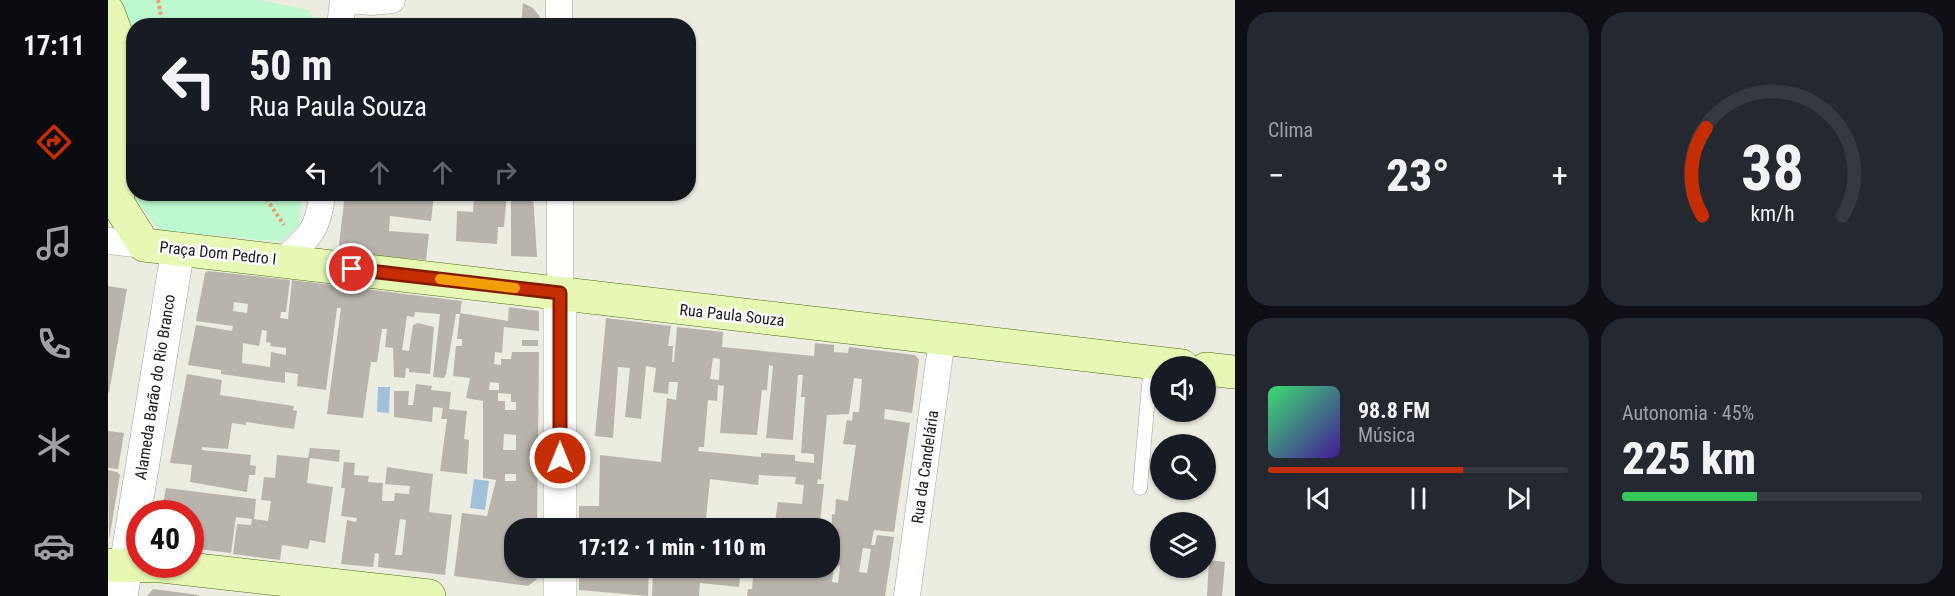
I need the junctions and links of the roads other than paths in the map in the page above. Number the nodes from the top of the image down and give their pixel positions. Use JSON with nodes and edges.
{"nodes":[{"id":1,"x":343,"y":0,"type":"edge"},
{"id":2,"x":348,"y":0,"type":"edge"},
{"id":3,"x":392,"y":0,"type":"edge"},
{"id":4,"x":559,"y":0,"type":"edge"},
{"id":5,"x":108,"y":12,"type":"edge"},
{"id":6,"x":341,"y":18,"type":"edge"},
{"id":7,"x":559,"y":18,"type":"edge"},
{"id":8,"x":321,"y":201,"type":"edge"},
{"id":9,"x":560,"y":201,"type":"edge"},
{"id":10,"x":112,"y":209,"type":"edge"},
{"id":11,"x":108,"y":241,"type":"edge"},
{"id":12,"x":144,"y":245,"type":"junction"},
{"id":13,"x":178,"y":249,"type":"junction"},
{"id":14,"x":295,"y":250,"type":"junction"},
{"id":15,"x":560,"y":293,"type":"junction"},
{"id":16,"x":942,"y":339,"type":"junction"},
{"id":17,"x":1150,"y":362,"type":"edge"},
{"id":18,"x":1216,"y":370,"type":"edge"},
{"id":19,"x":1235,"y":372,"type":"edge"},
{"id":20,"x":1154,"y":422,"type":"edge"},
{"id":21,"x":1140,"y":488,"type":"dead end"},
{"id":22,"x":560,"y":518,"type":"edge"},
{"id":23,"x":118,"y":576,"type":"edge"},
{"id":24,"x":560,"y":578,"type":"edge"},
{"id":25,"x":429,"y":596,"type":"edge"},
{"id":26,"x":560,"y":596,"type":"edge"},
{"id":27,"x":907,"y":596,"type":"edge"}],
"edges":[{"from":1,"to":6,"type":"street"},
{"from":2,"to":3,"type":"street"},
{"from":4,"to":7,"type":"street"},
{"from":5,"to":10,"type":"main road","name":"Praça Dom Pedro I"},
{"from":8,"to":14,"type":"street"},
{"from":9,"to":15,"type":"street"},
{"from":10,"to":12,"type":"main road","name":"Praça Dom Pedro I"},
{"from":11,"to":12,"type":"street","name":"Praça Dom Pedro I"},
{"from":12,"to":13,"type":"main road","name":"Praça Dom Pedro I"},
{"from":13,"to":14,"type":"main road","name":"Praça Dom Pedro I"},
{"from":13,"to":23,"type":"street","name":"Alameda Barão do Rio Branco"},
{"from":14,"to":15,"type":"main road","name":"Rua Paula Souza"},
{"from":15,"to":16,"type":"main road","name":"Rua Paula Souza"},
{"from":15,"to":22,"type":"street"},
{"from":16,"to":17,"type":"main road","name":"Rua Paula Souza"},
{"from":16,"to":27,"type":"street","name":"Rua da Candelária"},
{"from":18,"to":19,"type":"main road"},
{"from":20,"to":21,"type":"lane"},
{"from":23,"to":25,"type":"main road"},
{"from":24,"to":26,"type":"street"}]}
